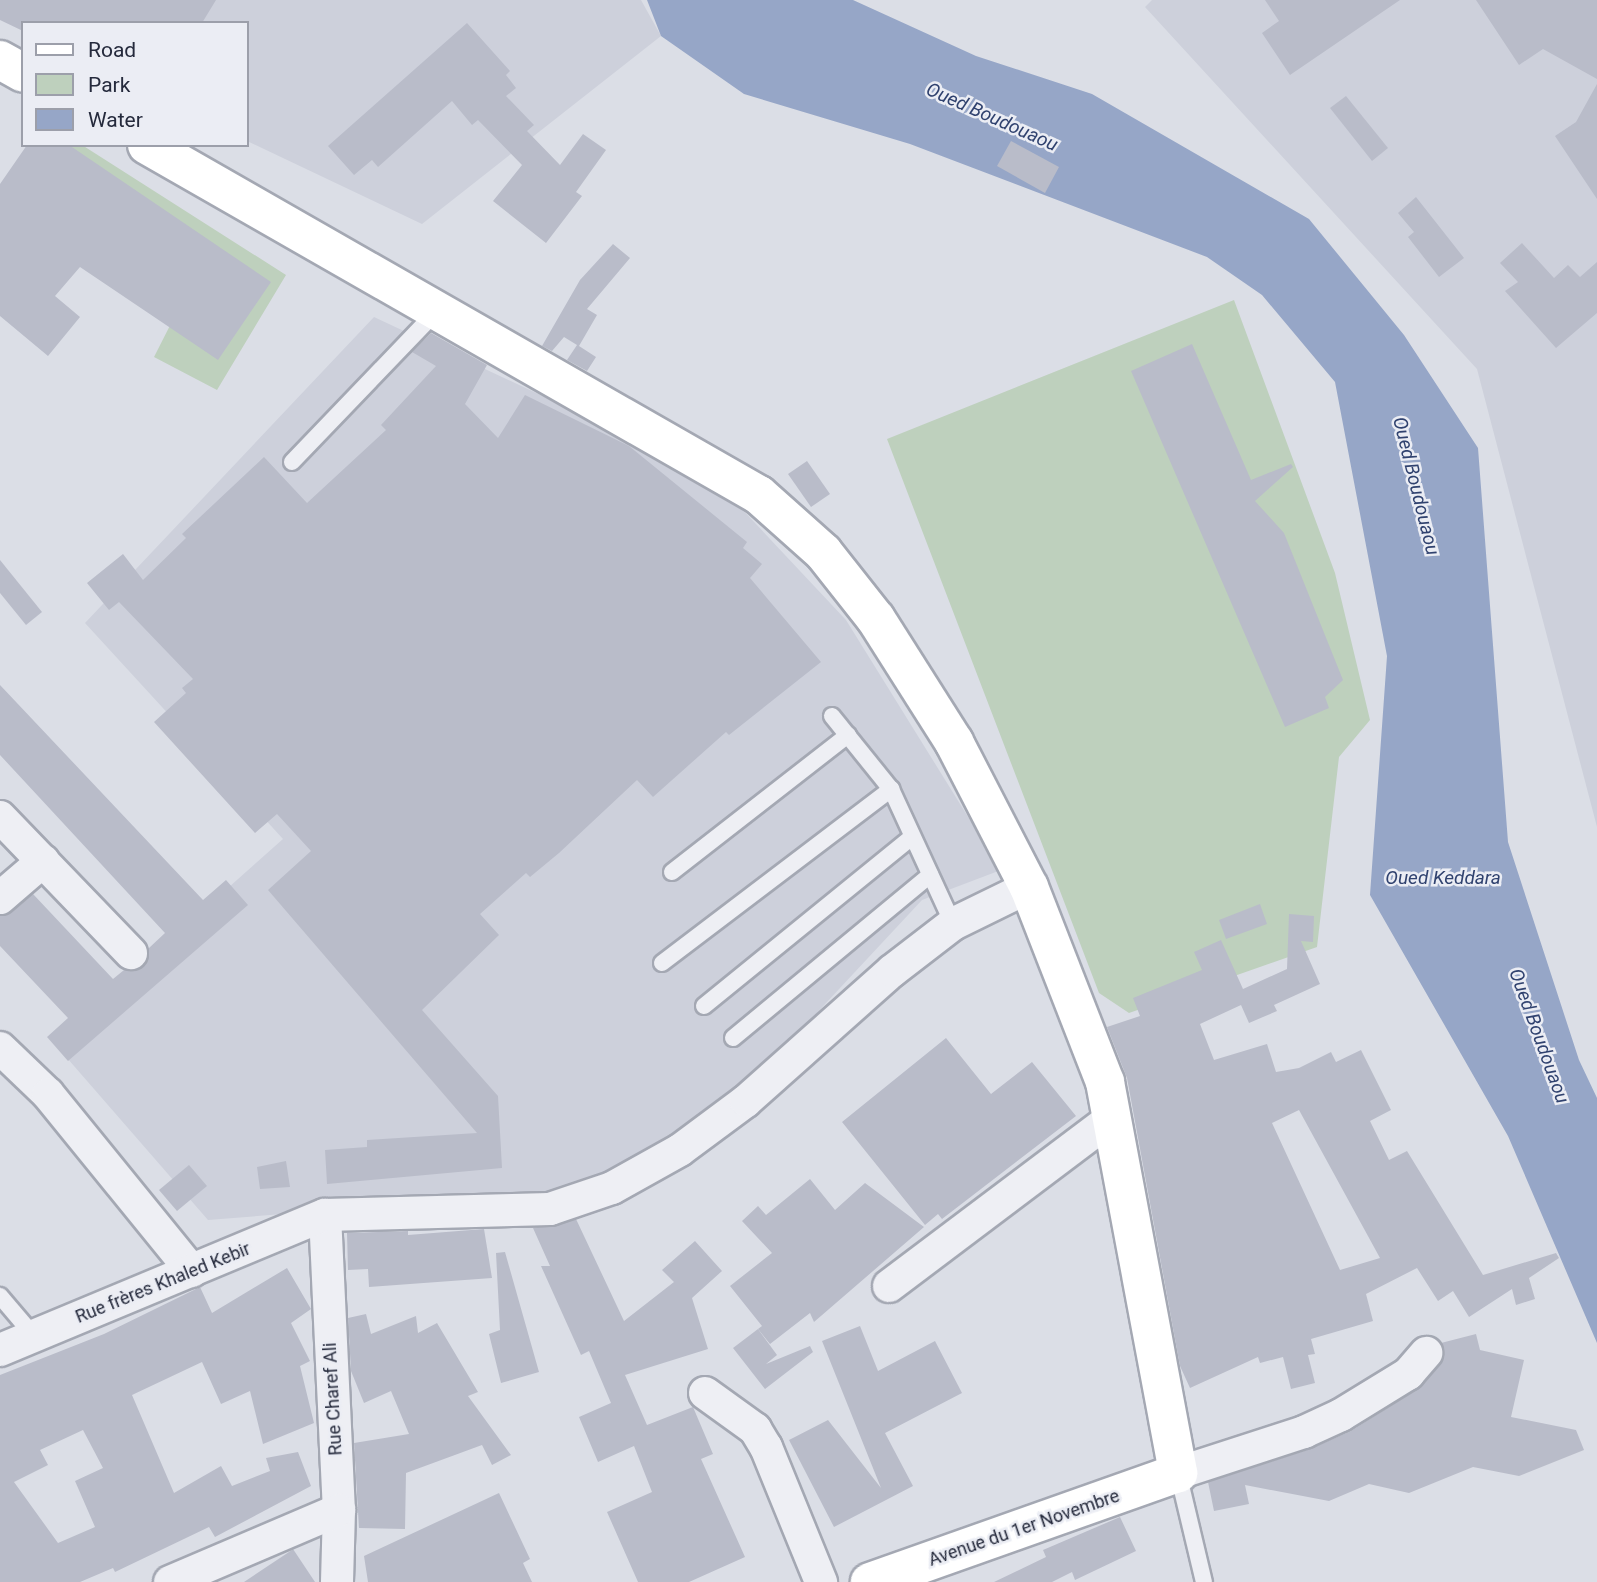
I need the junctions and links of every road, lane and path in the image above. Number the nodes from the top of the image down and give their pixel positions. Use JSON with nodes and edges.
{"nodes":[{"id":1,"x":0,"y":60,"type":"edge"},
{"id":2,"x":21,"y":72,"type":"edge"},
{"id":3,"x":150,"y":147,"type":"edge"},
{"id":4,"x":435,"y":313,"type":"junction"},
{"id":5,"x":292,"y":462,"type":"dead end"},
{"id":6,"x":832,"y":716,"type":"dead end"},
{"id":7,"x":848,"y":736,"type":"junction"},
{"id":8,"x":891,"y":789,"type":"junction"},
{"id":9,"x":0,"y":817,"type":"edge"},
{"id":10,"x":912,"y":837,"type":"junction"},
{"id":11,"x":43,"y":861,"type":"junction"},
{"id":12,"x":672,"y":872,"type":"dead end"},
{"id":13,"x":930,"y":875,"type":"junction"},
{"id":14,"x":1029,"y":887,"type":"junction"},
{"id":15,"x":0,"y":898,"type":"edge"},
{"id":16,"x":953,"y":923,"type":"junction"},
{"id":17,"x":131,"y":953,"type":"dead end"},
{"id":18,"x":663,"y":963,"type":"dead end"},
{"id":19,"x":704,"y":1006,"type":"dead end"},
{"id":20,"x":733,"y":1038,"type":"dead end"},
{"id":21,"x":0,"y":1048,"type":"edge"},
{"id":22,"x":1112,"y":1118,"type":"junction"},
{"id":23,"x":325,"y":1215,"type":"junction"},
{"id":24,"x":192,"y":1271,"type":"junction"},
{"id":25,"x":889,"y":1286,"type":"dead end"},
{"id":26,"x":0,"y":1296,"type":"edge"},
{"id":27,"x":34,"y":1336,"type":"junction"},
{"id":28,"x":0,"y":1350,"type":"edge"},
{"id":29,"x":1426,"y":1353,"type":"dead end"},
{"id":30,"x":705,"y":1393,"type":"dead end"},
{"id":31,"x":1178,"y":1473,"type":"junction"},
{"id":32,"x":339,"y":1510,"type":"junction"},
{"id":33,"x":170,"y":1582,"type":"edge"},
{"id":34,"x":337,"y":1582,"type":"edge"},
{"id":35,"x":821,"y":1582,"type":"edge"},
{"id":36,"x":870,"y":1582,"type":"edge"},
{"id":37,"x":1204,"y":1582,"type":"edge"}],
"edges":[{"from":1,"to":2,"type":"main road"},
{"from":3,"to":4,"type":"main road"},
{"from":4,"to":5,"type":"lane"},
{"from":4,"to":14,"type":"main road"},
{"from":6,"to":7,"type":"lane"},
{"from":7,"to":8,"type":"lane"},
{"from":7,"to":12,"type":"lane"},
{"from":8,"to":10,"type":"lane"},
{"from":8,"to":18,"type":"lane"},
{"from":9,"to":11,"type":"street"},
{"from":10,"to":13,"type":"lane"},
{"from":10,"to":19,"type":"lane"},
{"from":11,"to":15,"type":"street"},
{"from":11,"to":17,"type":"street"},
{"from":13,"to":16,"type":"lane"},
{"from":13,"to":20,"type":"lane"},
{"from":14,"to":16,"type":"street"},
{"from":14,"to":22,"type":"main road"},
{"from":16,"to":23,"type":"street"},
{"from":21,"to":24,"type":"street"},
{"from":22,"to":25,"type":"street"},
{"from":22,"to":31,"type":"main road"},
{"from":23,"to":24,"type":"street","name":"Rue frères Khaled Kebir"},
{"from":23,"to":32,"type":"street","name":"Rue Charef Ali"},
{"from":24,"to":27,"type":"street","name":"Rue frères Khaled Kebir"},
{"from":26,"to":27,"type":"lane"},
{"from":27,"to":28,"type":"street","name":"Rue frères Khaled Kebir"},
{"from":29,"to":31,"type":"street"},
{"from":30,"to":35,"type":"street"},
{"from":31,"to":36,"type":"main road","name":"Avenue du 1er Novembre"},
{"from":31,"to":37,"type":"lane"},
{"from":32,"to":33,"type":"street"},
{"from":32,"to":34,"type":"street","name":"Rue Charef Ali"}]}
